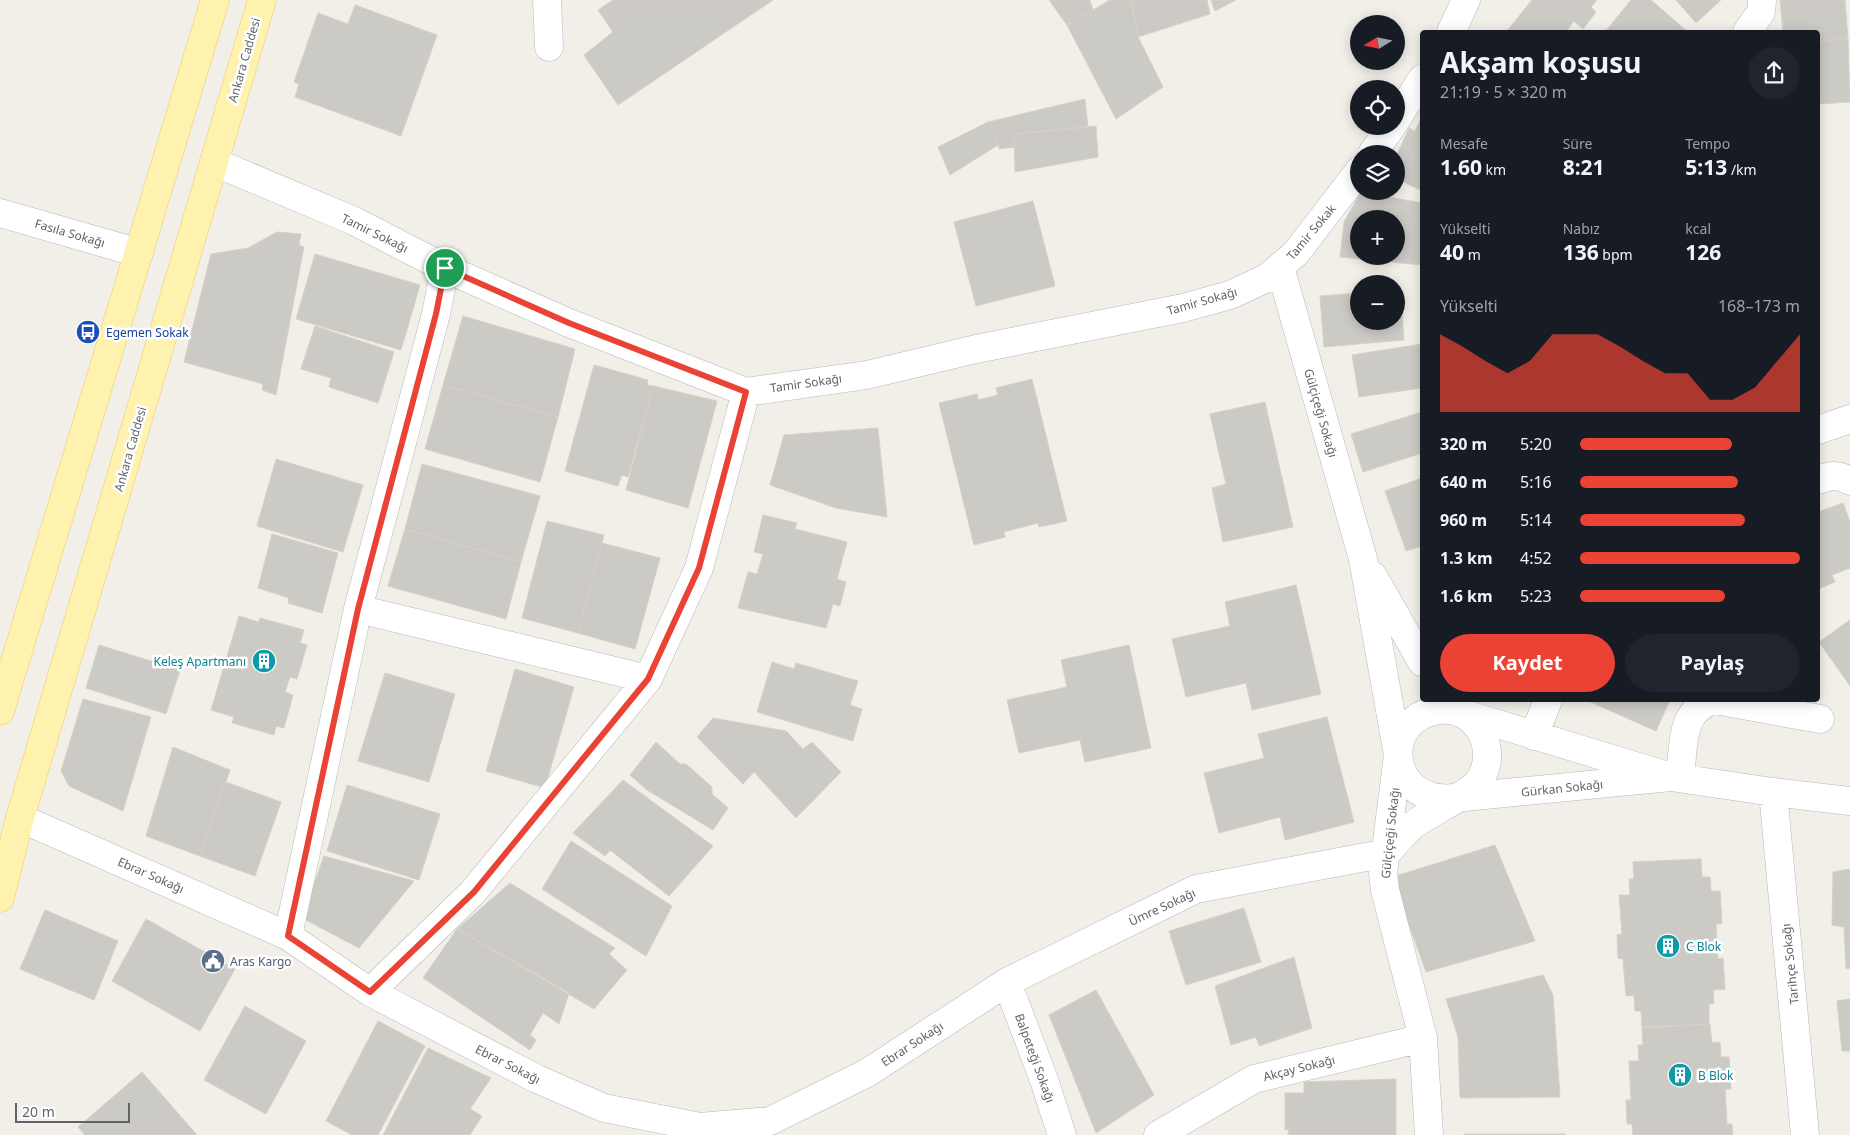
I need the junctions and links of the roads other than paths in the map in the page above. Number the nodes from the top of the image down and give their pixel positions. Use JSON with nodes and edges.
{"nodes":[{"id":1,"x":215,"y":0,"type":"edge"},
{"id":2,"x":262,"y":0,"type":"edge"},
{"id":3,"x":547,"y":0,"type":"edge"},
{"id":4,"x":1466,"y":0,"type":"edge"},
{"id":5,"x":1762,"y":0,"type":"edge"},
{"id":6,"x":1452,"y":30,"type":"edge"},
{"id":7,"x":1748,"y":30,"type":"edge"},
{"id":8,"x":549,"y":47,"type":"dead end"},
{"id":9,"x":1420,"y":82,"type":"edge"},
{"id":10,"x":1405,"y":106,"type":"edge"},
{"id":11,"x":214,"y":162,"type":"junction"},
{"id":12,"x":1350,"y":183,"type":"edge"},
{"id":13,"x":0,"y":213,"type":"edge"},
{"id":14,"x":139,"y":253,"type":"junction"},
{"id":15,"x":1280,"y":267,"type":"junction"},
{"id":16,"x":445,"y":268,"type":"junction"},
{"id":17,"x":746,"y":392,"type":"junction"},
{"id":18,"x":1850,"y":419,"type":"edge"},
{"id":19,"x":1820,"y":429,"type":"edge"},
{"id":20,"x":1820,"y":479,"type":"edge"},
{"id":21,"x":1850,"y":481,"type":"edge"},
{"id":22,"x":1363,"y":559,"type":"junction"},
{"id":23,"x":358,"y":609,"type":"junction"},
{"id":24,"x":1420,"y":659,"type":"edge"},
{"id":25,"x":648,"y":679,"type":"junction"},
{"id":26,"x":1547,"y":702,"type":"edge"},
{"id":27,"x":1710,"y":702,"type":"edge"},
{"id":28,"x":1726,"y":702,"type":"edge"},
{"id":29,"x":1459,"y":708,"type":"edge"},
{"id":30,"x":0,"y":711,"type":"edge"},
{"id":31,"x":1820,"y":719,"type":"dead end"},
{"id":32,"x":1534,"y":736,"type":"junction"},
{"id":33,"x":1398,"y":755,"type":"junction"},
{"id":34,"x":1675,"y":778,"type":"junction"},
{"id":35,"x":1773,"y":792,"type":"junction"},
{"id":36,"x":1454,"y":798,"type":"junction"},
{"id":37,"x":1850,"y":801,"type":"edge"},
{"id":38,"x":20,"y":818,"type":"junction"},
{"id":39,"x":1387,"y":853,"type":"junction"},
{"id":40,"x":0,"y":898,"type":"edge"},
{"id":41,"x":288,"y":936,"type":"junction"},
{"id":42,"x":1006,"y":982,"type":"junction"},
{"id":43,"x":370,"y":992,"type":"junction"},
{"id":44,"x":1423,"y":1038,"type":"junction"},
{"id":45,"x":1062,"y":1135,"type":"edge"},
{"id":46,"x":1158,"y":1135,"type":"edge"},
{"id":47,"x":1429,"y":1135,"type":"edge"},
{"id":48,"x":1805,"y":1135,"type":"edge"}],
"edges":[{"from":1,"to":14,"type":"main road"},
{"from":2,"to":11,"type":"main road","name":"Ankara Caddesi"},
{"from":3,"to":8,"type":"street"},
{"from":4,"to":6,"type":"street"},
{"from":5,"to":7,"type":"street"},
{"from":9,"to":10,"type":"street"},
{"from":11,"to":16,"type":"street","name":"Tamir Sokağı"},
{"from":11,"to":38,"type":"main road","name":"Ankara Caddesi"},
{"from":12,"to":15,"type":"street","name":"Tamir Sokak"},
{"from":13,"to":14,"type":"street","name":"Fasıla Sokağı"},
{"from":14,"to":30,"type":"main road"},
{"from":15,"to":17,"type":"street","name":"Tamir Sokağı"},
{"from":15,"to":22,"type":"street","name":"Gülçiçeği Sokağı"},
{"from":16,"to":17,"type":"street","name":"Tamir Sokağı"},
{"from":16,"to":23,"type":"street"},
{"from":17,"to":25,"type":"street"},
{"from":18,"to":19,"type":"street"},
{"from":20,"to":21,"type":"street"},
{"from":22,"to":24,"type":"street","name":"Gülçiçeği Sokağı"},
{"from":22,"to":33,"type":"street","name":"Gülçiçeği Sokağı"},
{"from":23,"to":25,"type":"street"},
{"from":23,"to":41,"type":"street"},
{"from":25,"to":43,"type":"street"},
{"from":26,"to":32,"type":"street"},
{"from":27,"to":34,"type":"street"},
{"from":28,"to":31,"type":"street"},
{"from":29,"to":32,"type":"street","name":"Gürkan Sokağı"},
{"from":29,"to":33,"type":"street"},
{"from":29,"to":36,"type":"street"},
{"from":32,"to":34,"type":"street","name":"Gürkan Sokağı"},
{"from":33,"to":36,"type":"street"},
{"from":33,"to":39,"type":"street","name":"Gülçiçeği Sokağı"},
{"from":34,"to":35,"type":"street","name":"Gürkan Sokağı"},
{"from":34,"to":36,"type":"street","name":"Gürkan Sokağı"},
{"from":35,"to":37,"type":"street","name":"Gürkan Sokağı"},
{"from":35,"to":48,"type":"street","name":"Tarihçe Sokağı"},
{"from":36,"to":39,"type":"street"},
{"from":38,"to":40,"type":"main road","name":"Ankara Caddesi"},
{"from":38,"to":41,"type":"street","name":"Ebrar Sokağı"},
{"from":39,"to":42,"type":"street","name":"Ümre Sokağı"},
{"from":39,"to":44,"type":"street","name":"Gülçiçeği Sokağı"},
{"from":41,"to":43,"type":"street","name":"Ebrar Sokağı"},
{"from":42,"to":43,"type":"street","name":"Ebrar Sokağı"},
{"from":42,"to":45,"type":"street","name":"Balpeteği Sokağı"},
{"from":44,"to":46,"type":"street","name":"Akçay Sokağı"},
{"from":44,"to":47,"type":"street","name":"Gülçiçeği Sokağı"}]}
